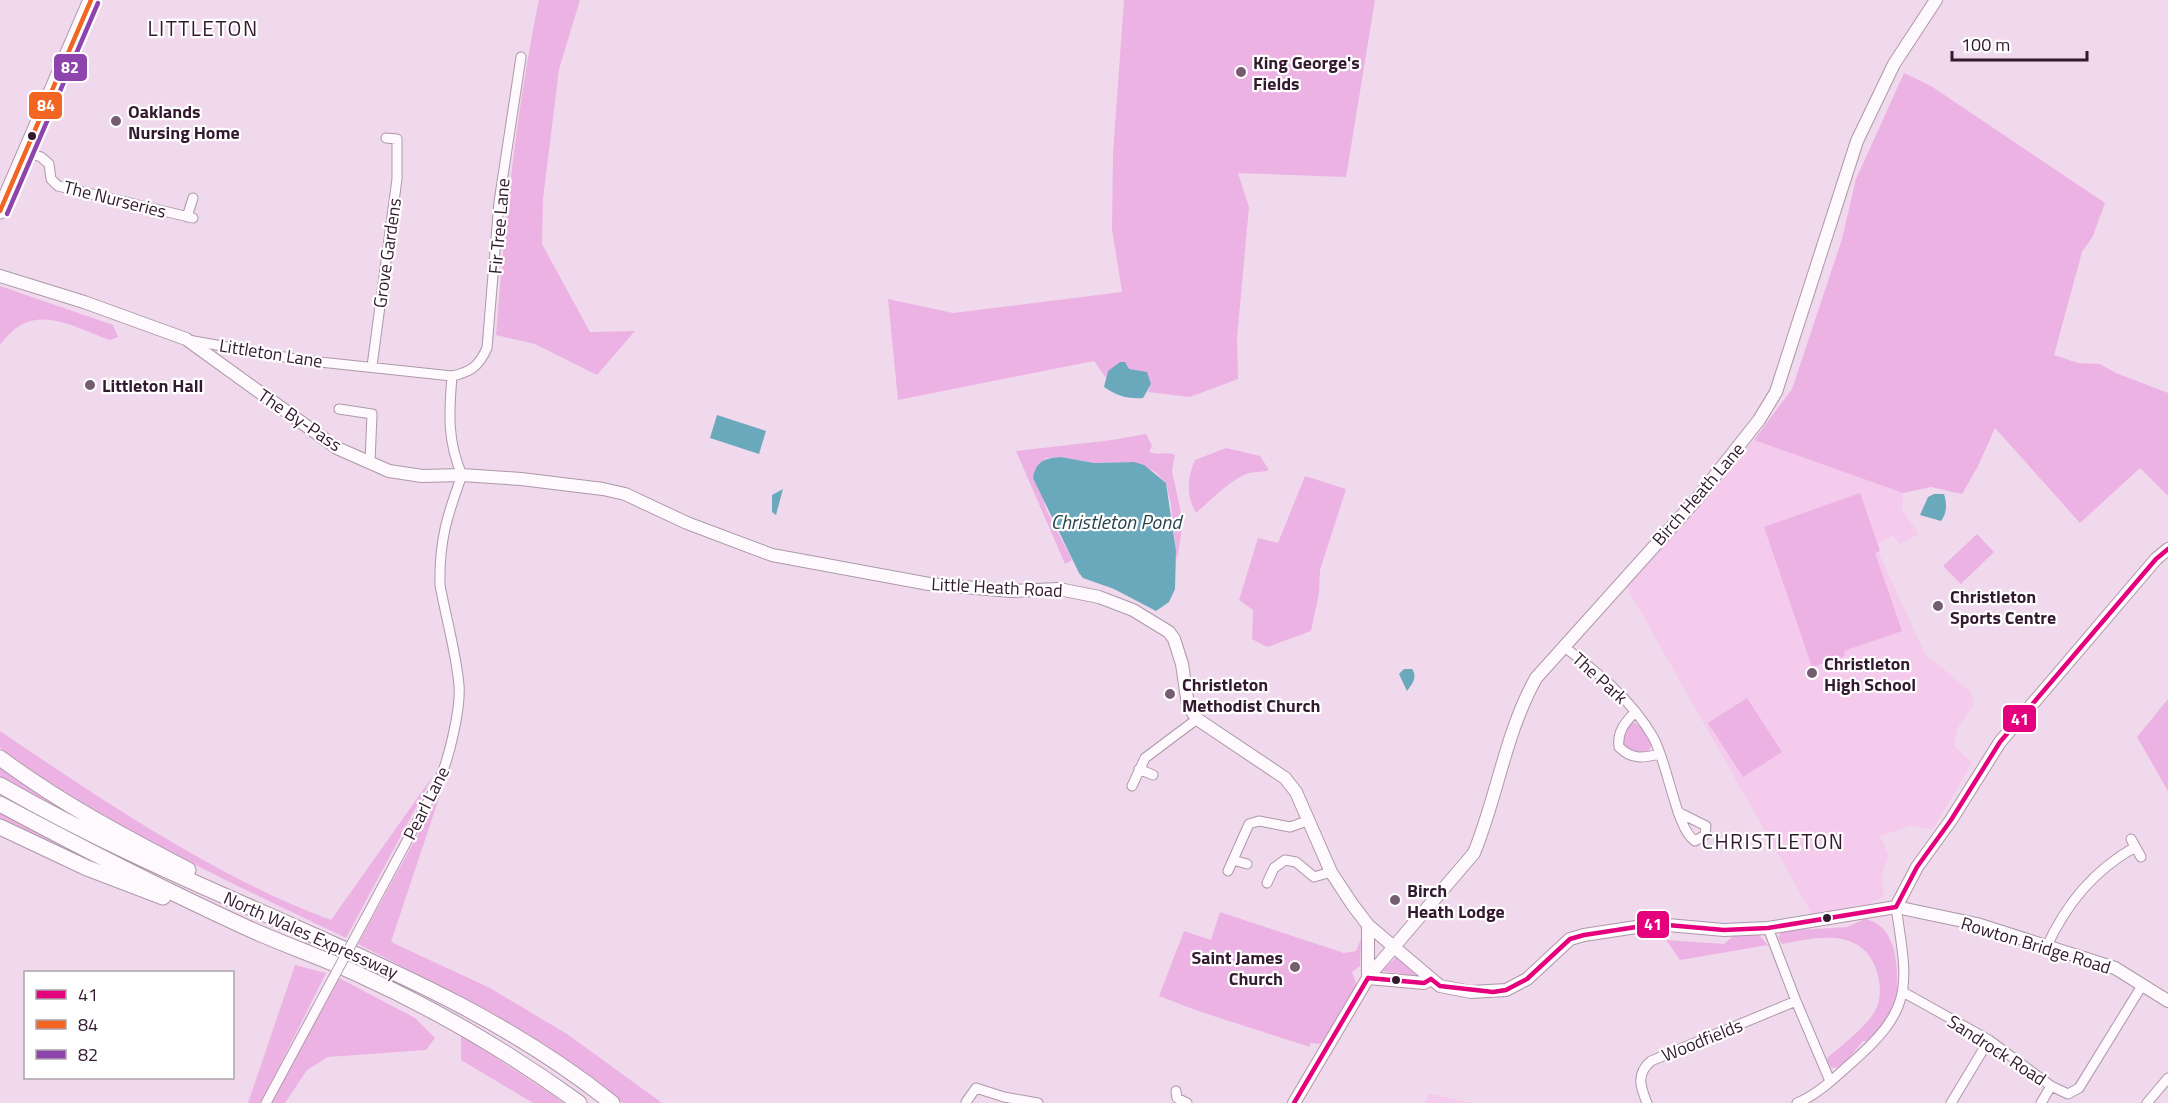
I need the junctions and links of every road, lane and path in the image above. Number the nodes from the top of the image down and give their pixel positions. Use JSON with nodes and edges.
{"nodes":[{"id":1,"x":91,"y":0,"type":"edge"},
{"id":2,"x":1936,"y":0,"type":"edge"},
{"id":3,"x":520,"y":57,"type":"dead end"},
{"id":4,"x":386,"y":138,"type":"dead end"},
{"id":5,"x":26,"y":152,"type":"junction"},
{"id":6,"x":193,"y":198,"type":"dead end"},
{"id":7,"x":0,"y":211,"type":"edge"},
{"id":8,"x":0,"y":276,"type":"edge"},
{"id":9,"x":186,"y":339,"type":"junction"},
{"id":10,"x":372,"y":366,"type":"junction"},
{"id":11,"x":452,"y":376,"type":"junction"},
{"id":12,"x":339,"y":409,"type":"dead end"},
{"id":13,"x":370,"y":462,"type":"junction"},
{"id":14,"x":462,"y":475,"type":"junction"},
{"id":15,"x":2168,"y":549,"type":"edge"},
{"id":16,"x":1563,"y":646,"type":"junction"},
{"id":17,"x":1635,"y":712,"type":"junction"},
{"id":18,"x":1197,"y":719,"type":"junction"},
{"id":19,"x":1660,"y":754,"type":"junction"},
{"id":20,"x":0,"y":758,"type":"edge"},
{"id":21,"x":1139,"y":769,"type":"junction"},
{"id":22,"x":1152,"y":775,"type":"dead end"},
{"id":23,"x":0,"y":785,"type":"edge"},
{"id":24,"x":1132,"y":786,"type":"dead end"},
{"id":25,"x":0,"y":804,"type":"edge"},
{"id":26,"x":1678,"y":812,"type":"dead end"},
{"id":27,"x":1307,"y":821,"type":"junction"},
{"id":28,"x":0,"y":827,"type":"edge"},
{"id":29,"x":2140,"y":857,"type":"dead end"},
{"id":30,"x":1233,"y":860,"type":"junction"},
{"id":31,"x":1247,"y":864,"type":"dead end"},
{"id":32,"x":1228,"y":871,"type":"dead end"},
{"id":33,"x":1330,"y":872,"type":"junction"},
{"id":34,"x":1268,"y":883,"type":"dead end"},
{"id":35,"x":1896,"y":907,"type":"junction"},
{"id":36,"x":268,"y":916,"type":"junction"},
{"id":37,"x":1368,"y":925,"type":"junction"},
{"id":38,"x":246,"y":927,"type":"junction"},
{"id":39,"x":1768,"y":928,"type":"junction"},
{"id":40,"x":1396,"y":948,"type":"junction"},
{"id":41,"x":2046,"y":948,"type":"junction"},
{"id":42,"x":1369,"y":977,"type":"junction"},
{"id":43,"x":1431,"y":979,"type":"junction"},
{"id":44,"x":2143,"y":984,"type":"junction"},
{"id":45,"x":1904,"y":992,"type":"junction"},
{"id":46,"x":1796,"y":1001,"type":"junction"},
{"id":47,"x":2168,"y":1001,"type":"edge"},
{"id":48,"x":1989,"y":1040,"type":"junction"},
{"id":49,"x":2168,"y":1078,"type":"edge"},
{"id":50,"x":1830,"y":1081,"type":"junction"},
{"id":51,"x":2051,"y":1086,"type":"junction"},
{"id":52,"x":1176,"y":1091,"type":"dead end"},
{"id":53,"x":966,"y":1102,"type":"edge"},
{"id":54,"x":266,"y":1103,"type":"edge"},
{"id":55,"x":579,"y":1103,"type":"edge"},
{"id":56,"x":612,"y":1103,"type":"edge"},
{"id":57,"x":1038,"y":1103,"type":"edge"},
{"id":58,"x":1187,"y":1103,"type":"edge"},
{"id":59,"x":1294,"y":1103,"type":"edge"},
{"id":60,"x":1647,"y":1103,"type":"edge"},
{"id":61,"x":1797,"y":1103,"type":"edge"},
{"id":62,"x":1951,"y":1103,"type":"edge"},
{"id":63,"x":2041,"y":1103,"type":"edge"},
{"id":64,"x":2147,"y":1103,"type":"edge"}],
"edges":[{"from":1,"to":5,"type":"highway"},
{"from":2,"to":16,"type":"street","name":"Birch Heath Lane"},
{"from":3,"to":11,"type":"street","name":"Fir Tree Lane"},
{"from":4,"to":10,"type":"street","name":"Grove Gardens"},
{"from":5,"to":6,"type":"street","name":"The Nurseries"},
{"from":5,"to":7,"type":"highway"},
{"from":8,"to":9,"type":"street","name":"Littleton Lane"},
{"from":9,"to":10,"type":"street","name":"Littleton Lane"},
{"from":9,"to":13,"type":"street","name":"The By-Pass"},
{"from":10,"to":11,"type":"street","name":"Littleton Lane"},
{"from":11,"to":14,"type":"street"},
{"from":12,"to":13,"type":"street"},
{"from":13,"to":14,"type":"street","name":"The By-Pass"},
{"from":14,"to":18,"type":"street","name":"Little Heath Road"},
{"from":14,"to":54,"type":"street","name":"Pearl Lane","bridge":true},
{"from":15,"to":35,"type":"street"},
{"from":16,"to":17,"type":"street","name":"The Park"},
{"from":16,"to":40,"type":"street","name":"Birch Heath Lane"},
{"from":17,"to":19,"type":"street","name":"The Park"},
{"from":17,"to":19,"type":"street","name":"The Park"},
{"from":18,"to":21,"type":"street"},
{"from":18,"to":27,"type":"street"},
{"from":19,"to":26,"type":"street","name":"The Park"},
{"from":20,"to":36,"type":"highway"},
{"from":21,"to":22,"type":"street"},
{"from":21,"to":24,"type":"street"},
{"from":23,"to":36,"type":"highway","name":"North Wales Expressway"},
{"from":25,"to":38,"type":"highway","name":"North Wales Expressway"},
{"from":27,"to":30,"type":"street"},
{"from":27,"to":33,"type":"street"},
{"from":28,"to":38,"type":"highway"},
{"from":29,"to":41,"type":"street"},
{"from":30,"to":31,"type":"street"},
{"from":30,"to":32,"type":"street"},
{"from":33,"to":34,"type":"street"},
{"from":33,"to":37,"type":"street"},
{"from":35,"to":39,"type":"street"},
{"from":35,"to":41,"type":"street","name":"Rowton Bridge Road"},
{"from":35,"to":45,"type":"street"},
{"from":36,"to":56,"type":"highway","name":"North Wales Expressway"},
{"from":37,"to":40,"type":"street"},
{"from":37,"to":42,"type":"street"},
{"from":38,"to":55,"type":"highway","name":"North Wales Expressway"},
{"from":39,"to":43,"type":"street"},
{"from":39,"to":46,"type":"street"},
{"from":40,"to":42,"type":"street","name":"Birch Heath Lane"},
{"from":40,"to":43,"type":"street"},
{"from":41,"to":44,"type":"street","name":"Rowton Bridge Road"},
{"from":42,"to":43,"type":"street"},
{"from":42,"to":59,"type":"street","name":"Birch Heath Lane"},
{"from":44,"to":47,"type":"street","name":"Rowton Bridge Road"},
{"from":44,"to":51,"type":"street","name":"Sandrock Road"},
{"from":45,"to":48,"type":"street","name":"Sandrock Road"},
{"from":45,"to":50,"type":"street"},
{"from":46,"to":50,"type":"street"},
{"from":46,"to":60,"type":"street","name":"Woodfields"},
{"from":48,"to":51,"type":"street","name":"Sandrock Road"},
{"from":48,"to":62,"type":"street"},
{"from":49,"to":64,"type":"street"},
{"from":50,"to":61,"type":"street"},
{"from":51,"to":63,"type":"street"},
{"from":52,"to":58,"type":"street"},
{"from":53,"to":57,"type":"street"}]}
